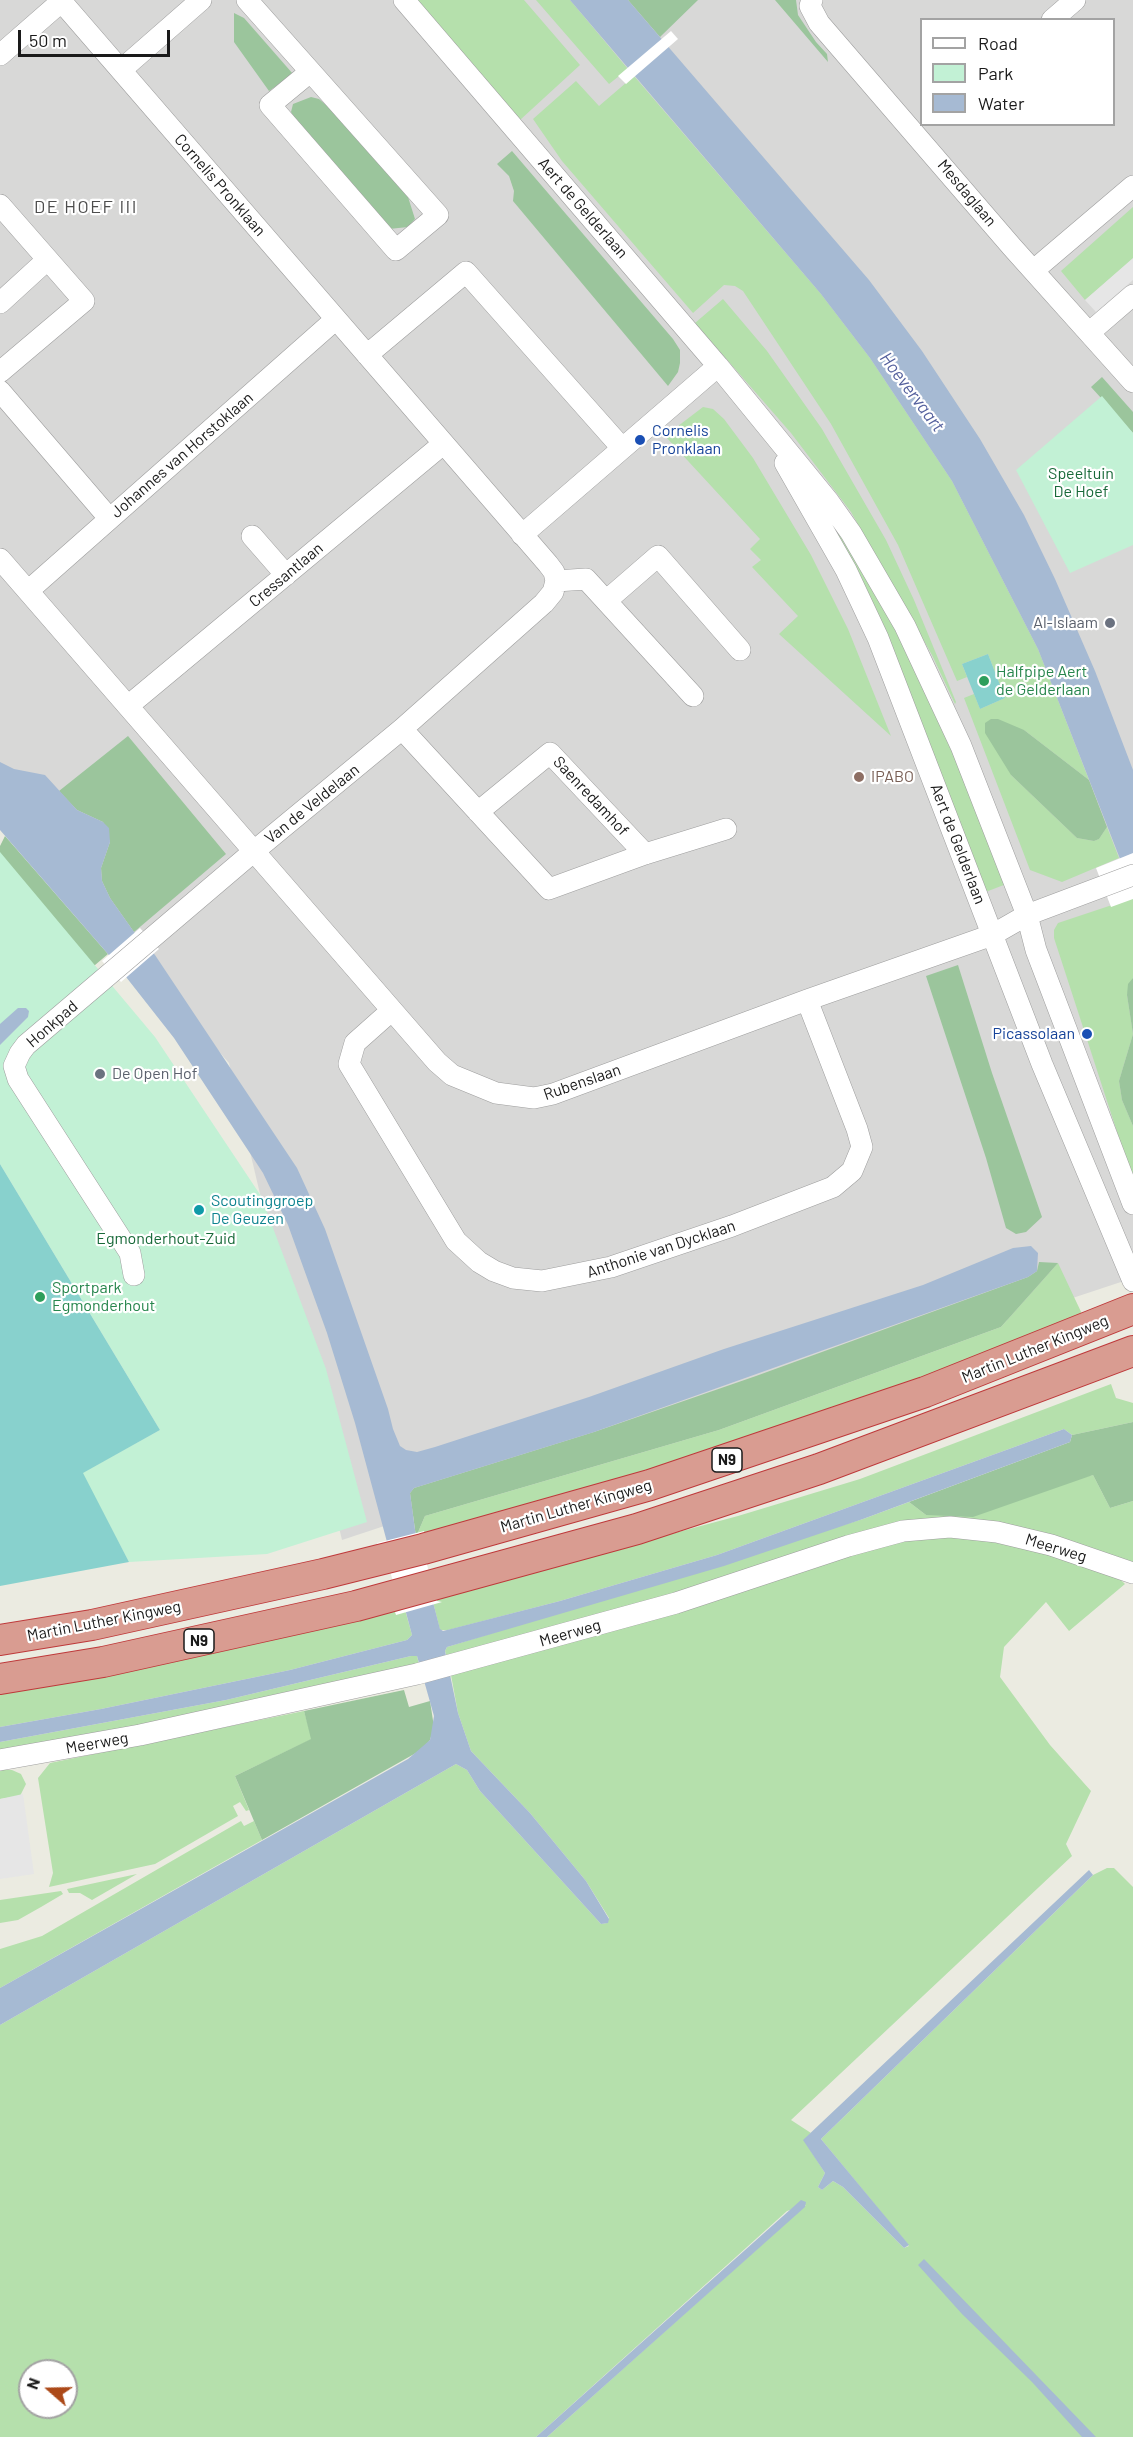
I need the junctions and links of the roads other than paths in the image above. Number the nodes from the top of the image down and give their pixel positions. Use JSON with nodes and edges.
{"nodes":[{"id":1,"x":201,"y":0,"type":"edge"},
{"id":2,"x":247,"y":0,"type":"edge"},
{"id":3,"x":404,"y":0,"type":"edge"},
{"id":4,"x":812,"y":0,"type":"edge"},
{"id":5,"x":1075,"y":0,"type":"edge"},
{"id":6,"x":62,"y":1,"type":"edge"},
{"id":7,"x":1055,"y":18,"type":"edge"},
{"id":8,"x":0,"y":55,"type":"edge"},
{"id":9,"x":121,"y":70,"type":"junction"},
{"id":10,"x":310,"y":72,"type":"junction"},
{"id":11,"x":920,"y":126,"type":"edge"},
{"id":12,"x":924,"y":130,"type":"edge"},
{"id":13,"x":1133,"y":186,"type":"edge"},
{"id":14,"x":0,"y":205,"type":"edge"},
{"id":15,"x":47,"y":260,"type":"junction"},
{"id":16,"x":1034,"y":270,"type":"junction"},
{"id":17,"x":1133,"y":295,"type":"edge"},
{"id":18,"x":0,"y":303,"type":"edge"},
{"id":19,"x":336,"y":320,"type":"junction"},
{"id":20,"x":1090,"y":332,"type":"junction"},
{"id":21,"x":367,"y":355,"type":"junction"},
{"id":22,"x":718,"y":366,"type":"junction"},
{"id":23,"x":0,"y":372,"type":"edge"},
{"id":24,"x":1133,"y":382,"type":"edge"},
{"id":25,"x":0,"y":391,"type":"edge"},
{"id":26,"x":760,"y":417,"type":"junction"},
{"id":27,"x":443,"y":444,"type":"junction"},
{"id":28,"x":622,"y":448,"type":"junction"},
{"id":29,"x":109,"y":518,"type":"junction"},
{"id":30,"x":522,"y":535,"type":"junction"},
{"id":31,"x":252,"y":536,"type":"dead end"},
{"id":32,"x":0,"y":559,"type":"edge"},
{"id":33,"x":286,"y":575,"type":"junction"},
{"id":34,"x":556,"y":581,"type":"junction"},
{"id":35,"x":28,"y":591,"type":"junction"},
{"id":36,"x":606,"y":602,"type":"junction"},
{"id":37,"x":740,"y":650,"type":"dead end"},
{"id":38,"x":693,"y":696,"type":"dead end"},
{"id":39,"x":128,"y":706,"type":"junction"},
{"id":40,"x":402,"y":729,"type":"junction"},
{"id":41,"x":478,"y":812,"type":"junction"},
{"id":42,"x":726,"y":829,"type":"dead end"},
{"id":43,"x":253,"y":852,"type":"junction"},
{"id":44,"x":645,"y":854,"type":"junction"},
{"id":45,"x":1133,"y":875,"type":"edge"},
{"id":46,"x":1027,"y":915,"type":"junction"},
{"id":47,"x":992,"y":935,"type":"junction"},
{"id":48,"x":807,"y":1000,"type":"junction"},
{"id":49,"x":391,"y":1011,"type":"junction"},
{"id":50,"x":1133,"y":1204,"type":"edge"},
{"id":51,"x":134,"y":1275,"type":"dead end"},
{"id":52,"x":1133,"y":1281,"type":"edge"},
{"id":53,"x":1133,"y":1310,"type":"edge"},
{"id":54,"x":1133,"y":1351,"type":"edge"},
{"id":55,"x":1133,"y":1573,"type":"edge"},
{"id":56,"x":0,"y":1640,"type":"edge"},
{"id":57,"x":0,"y":1679,"type":"edge"},
{"id":58,"x":0,"y":1760,"type":"edge"}],
"edges":[{"from":1,"to":9,"type":"street"},
{"from":2,"to":10,"type":"street"},
{"from":3,"to":22,"type":"street","name":"Aert de Gelderlaan"},
{"from":4,"to":11,"type":"street","name":"Mesdaglaan"},
{"from":5,"to":7,"type":"street"},
{"from":6,"to":8,"type":"street"},
{"from":6,"to":9,"type":"street","name":"Cornelis Pronklaan"},
{"from":9,"to":19,"type":"street","name":"Cornelis Pronklaan"},
{"from":10,"to":10,"type":"street"},
{"from":12,"to":16,"type":"street","name":"Mesdaglaan"},
{"from":13,"to":16,"type":"street"},
{"from":14,"to":15,"type":"street"},
{"from":15,"to":18,"type":"street"},
{"from":15,"to":23,"type":"street"},
{"from":16,"to":20,"type":"street","name":"Mesdaglaan"},
{"from":17,"to":20,"type":"street"},
{"from":19,"to":21,"type":"street","name":"Cornelis Pronklaan"},
{"from":19,"to":29,"type":"street","name":"Johannes van Horstoklaan"},
{"from":20,"to":24,"type":"street","name":"Mesdaglaan"},
{"from":21,"to":27,"type":"street","name":"Cornelis Pronklaan"},
{"from":21,"to":28,"type":"street"},
{"from":22,"to":26,"type":"street","name":"Aert de Gelderlaan"},
{"from":22,"to":28,"type":"street"},
{"from":25,"to":29,"type":"street"},
{"from":26,"to":46,"type":"street","name":"Aert de Gelderlaan"},
{"from":26,"to":47,"type":"street","name":"Aert de Gelderlaan"},
{"from":27,"to":30,"type":"street","name":"Cornelis Pronklaan"},
{"from":27,"to":33,"type":"street","name":"Cressantlaan"},
{"from":28,"to":30,"type":"street"},
{"from":29,"to":35,"type":"street","name":"Johannes van Horstoklaan"},
{"from":30,"to":34,"type":"street"},
{"from":31,"to":33,"type":"street"},
{"from":32,"to":35,"type":"street","name":"Van de Veldelaan"},
{"from":33,"to":39,"type":"street","name":"Cressantlaan"},
{"from":34,"to":36,"type":"street"},
{"from":34,"to":40,"type":"street","name":"Van de Veldelaan"},
{"from":35,"to":39,"type":"street","name":"Van de Veldelaan"},
{"from":36,"to":37,"type":"street"},
{"from":36,"to":38,"type":"street"},
{"from":39,"to":43,"type":"street","name":"Van de Veldelaan"},
{"from":40,"to":41,"type":"street","name":"Saenredamhof"},
{"from":40,"to":43,"type":"street","name":"Van de Veldelaan"},
{"from":41,"to":44,"type":"street","name":"Saenredamhof"},
{"from":41,"to":44,"type":"street","name":"Saenredamhof"},
{"from":42,"to":44,"type":"street","name":"Saenredamhof"},
{"from":43,"to":49,"type":"street","name":"Rubenslaan"},
{"from":43,"to":51,"type":"street","name":"Honkpad"},
{"from":45,"to":46,"type":"street"},
{"from":46,"to":47,"type":"street","name":"Rubenslaan"},
{"from":46,"to":50,"type":"street","name":"Aert de Gelderlaan"},
{"from":47,"to":48,"type":"street","name":"Rubenslaan"},
{"from":47,"to":52,"type":"street","name":"Aert de Gelderlaan"},
{"from":48,"to":49,"type":"street","name":"Rubenslaan"},
{"from":48,"to":49,"type":"street","name":"Anthonie van Dycklaan"},
{"from":53,"to":56,"type":"highway","name":"Martin Luther Kingweg","number":"N9"},
{"from":54,"to":57,"type":"highway","number":"N9"},
{"from":55,"to":58,"type":"street","name":"Meerweg"}]}
